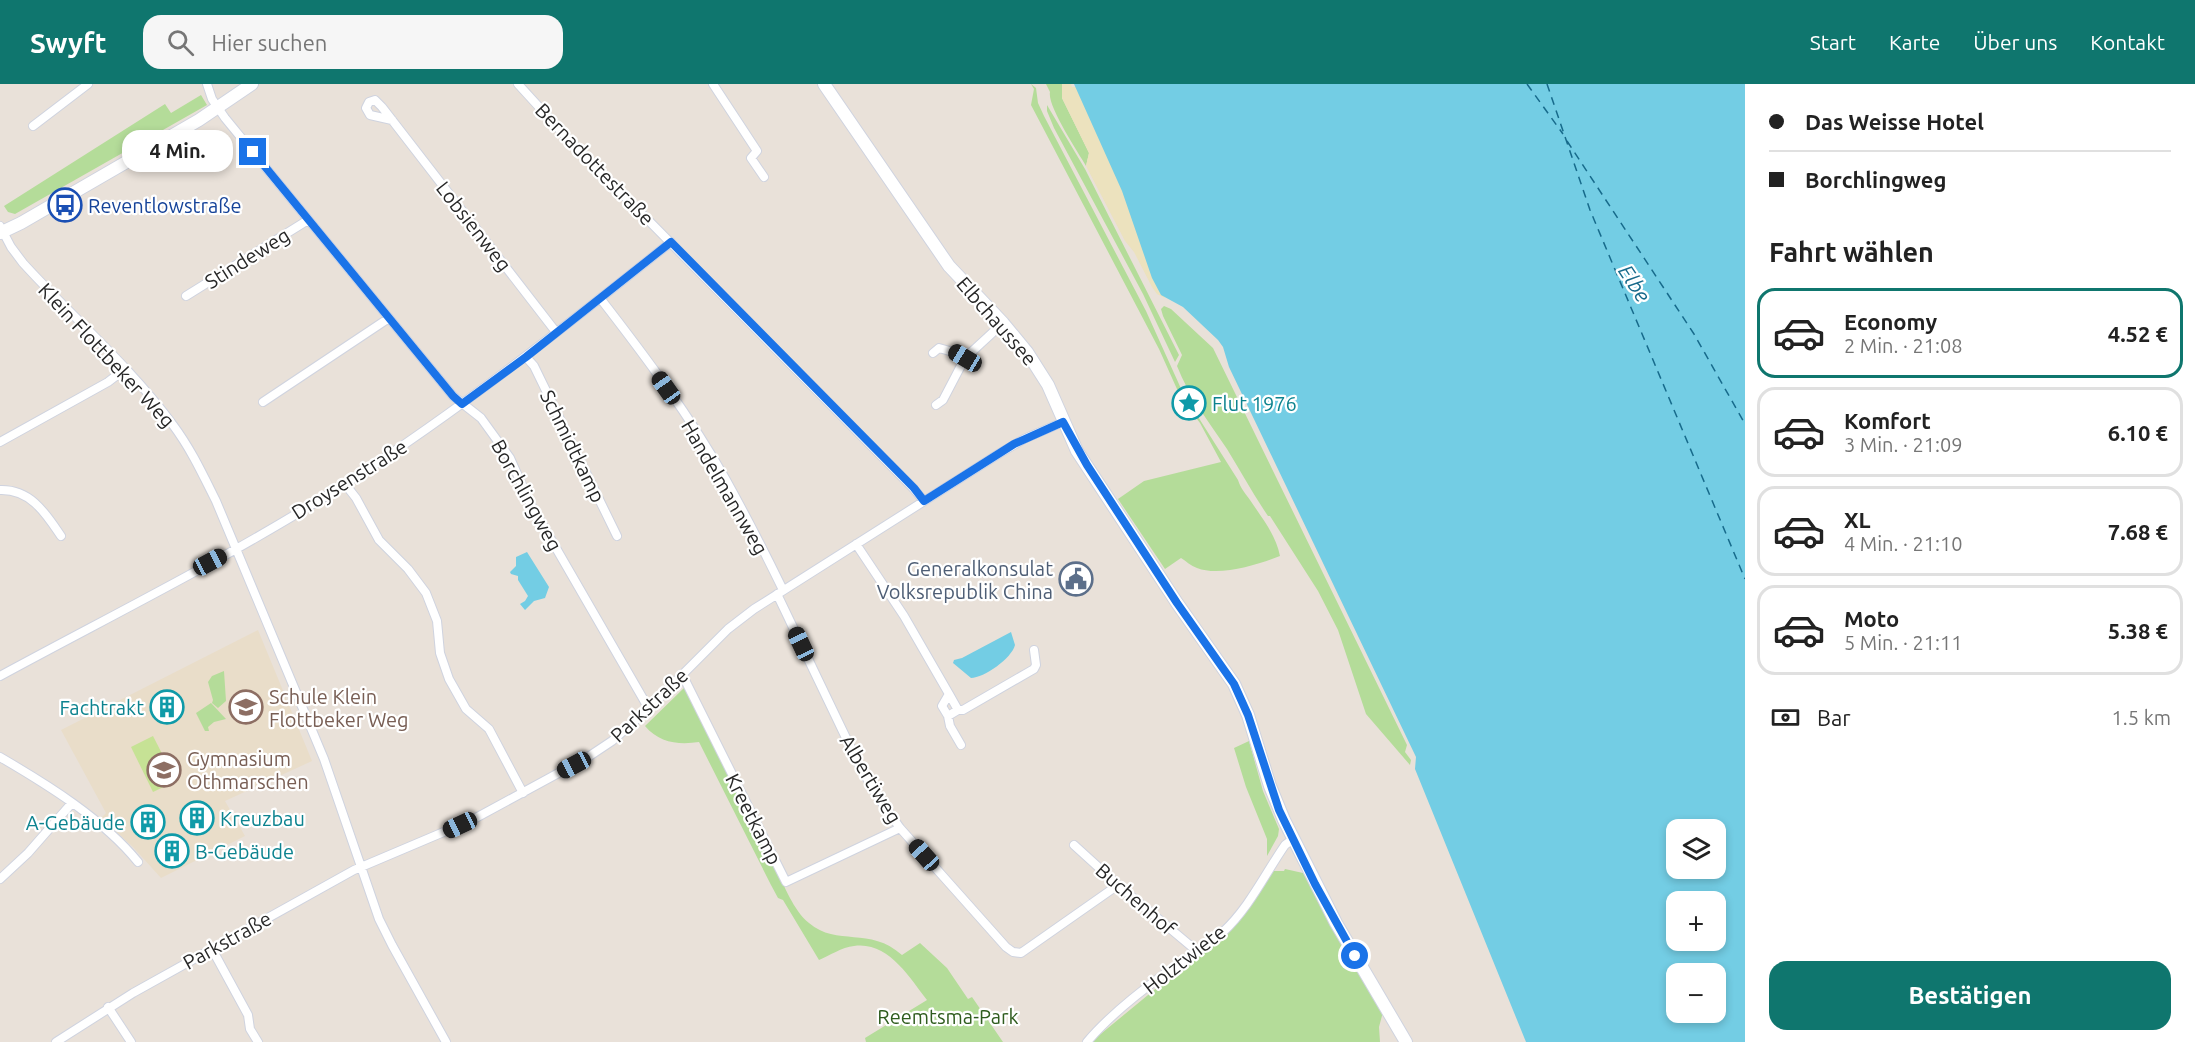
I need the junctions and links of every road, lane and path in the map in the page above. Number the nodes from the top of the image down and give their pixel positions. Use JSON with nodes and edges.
{"nodes":[{"id":1,"x":88,"y":84,"type":"edge"},
{"id":2,"x":207,"y":84,"type":"edge"},
{"id":3,"x":252,"y":84,"type":"edge"},
{"id":4,"x":518,"y":84,"type":"edge"},
{"id":5,"x":713,"y":84,"type":"edge"},
{"id":6,"x":824,"y":84,"type":"edge"},
{"id":7,"x":218,"y":108,"type":"junction"},
{"id":8,"x":392,"y":120,"type":"dead end"},
{"id":9,"x":33,"y":126,"type":"dead end"},
{"id":10,"x":764,"y":177,"type":"dead end"},
{"id":11,"x":308,"y":219,"type":"junction"},
{"id":12,"x":1,"y":231,"type":"edge"},
{"id":13,"x":671,"y":242,"type":"junction"},
{"id":14,"x":186,"y":296,"type":"dead end"},
{"id":15,"x":600,"y":298,"type":"junction"},
{"id":16,"x":389,"y":318,"type":"junction"},
{"id":17,"x":1003,"y":323,"type":"junction"},
{"id":18,"x":556,"y":332,"type":"junction"},
{"id":19,"x":933,"y":353,"type":"dead end"},
{"id":20,"x":526,"y":357,"type":"junction"},
{"id":21,"x":965,"y":358,"type":"junction"},
{"id":22,"x":125,"y":369,"type":"junction"},
{"id":23,"x":263,"y":402,"type":"dead end"},
{"id":24,"x":462,"y":404,"type":"junction"},
{"id":25,"x":936,"y":405,"type":"dead end"},
{"id":26,"x":1063,"y":422,"type":"junction"},
{"id":27,"x":0,"y":442,"type":"edge"},
{"id":28,"x":345,"y":484,"type":"junction"},
{"id":29,"x":0,"y":490,"type":"edge"},
{"id":30,"x":924,"y":501,"type":"junction"},
{"id":31,"x":61,"y":536,"type":"dead end"},
{"id":32,"x":617,"y":536,"type":"dead end"},
{"id":33,"x":856,"y":544,"type":"junction"},
{"id":34,"x":236,"y":548,"type":"junction"},
{"id":35,"x":780,"y":592,"type":"junction"},
{"id":36,"x":1034,"y":650,"type":"dead end"},
{"id":37,"x":682,"y":674,"type":"junction"},
{"id":38,"x":0,"y":676,"type":"edge"},
{"id":39,"x":949,"y":694,"type":"junction"},
{"id":40,"x":649,"y":709,"type":"junction"},
{"id":41,"x":958,"y":710,"type":"junction"},
{"id":42,"x":948,"y":716,"type":"junction"},
{"id":43,"x":961,"y":745,"type":"dead end"},
{"id":44,"x":0,"y":757,"type":"edge"},
{"id":45,"x":523,"y":793,"type":"junction"},
{"id":46,"x":71,"y":804,"type":"junction"},
{"id":47,"x":900,"y":828,"type":"junction"},
{"id":48,"x":1293,"y":839,"type":"junction"},
{"id":49,"x":1074,"y":845,"type":"dead end"},
{"id":50,"x":138,"y":862,"type":"dead end"},
{"id":51,"x":361,"y":867,"type":"junction"},
{"id":52,"x":0,"y":879,"type":"edge"},
{"id":53,"x":1118,"y":885,"type":"junction"},
{"id":54,"x":212,"y":949,"type":"junction"},
{"id":55,"x":1198,"y":952,"type":"junction"},
{"id":56,"x":108,"y":1007,"type":"junction"},
{"id":57,"x":56,"y":1042,"type":"edge"},
{"id":58,"x":131,"y":1042,"type":"edge"},
{"id":59,"x":258,"y":1042,"type":"edge"},
{"id":60,"x":446,"y":1042,"type":"edge"},
{"id":61,"x":1087,"y":1042,"type":"edge"},
{"id":62,"x":1406,"y":1042,"type":"edge"}],
"edges":[{"from":1,"to":9,"type":"street"},
{"from":2,"to":7,"type":"street","name":"Borchlingweg"},
{"from":3,"to":7,"type":"main road"},
{"from":4,"to":13,"type":"street","name":"Bernadottestraße"},
{"from":5,"to":10,"type":"street"},
{"from":6,"to":17,"type":"main road","name":"Elbchaussee"},
{"from":7,"to":11,"type":"street","name":"Borchlingweg"},
{"from":7,"to":12,"type":"main road"},
{"from":8,"to":18,"type":"street","name":"Lobsienweg"},
{"from":11,"to":14,"type":"street","name":"Stindeweg"},
{"from":11,"to":16,"type":"street","name":"Borchlingweg"},
{"from":12,"to":22,"type":"street","name":"Klein Flottbeker Weg"},
{"from":13,"to":15,"type":"street","name":"Droysenstraße"},
{"from":13,"to":30,"type":"street","name":"Bernadottestraße"},
{"from":15,"to":18,"type":"street","name":"Droysenstraße"},
{"from":15,"to":35,"type":"street","name":"Handelmannweg"},
{"from":16,"to":23,"type":"street"},
{"from":16,"to":24,"type":"street","name":"Borchlingweg"},
{"from":17,"to":21,"type":"street"},
{"from":17,"to":26,"type":"main road","name":"Elbchaussee"},
{"from":18,"to":20,"type":"street","name":"Droysenstraße"},
{"from":19,"to":21,"type":"street"},
{"from":20,"to":24,"type":"street","name":"Droysenstraße"},
{"from":20,"to":32,"type":"street","name":"Schmidtkamp"},
{"from":21,"to":25,"type":"street"},
{"from":22,"to":27,"type":"street"},
{"from":22,"to":34,"type":"street","name":"Klein Flottbeker Weg"},
{"from":24,"to":28,"type":"street","name":"Droysenstraße"},
{"from":24,"to":40,"type":"street","name":"Borchlingweg"},
{"from":26,"to":30,"type":"street","name":"Parkstraße"},
{"from":26,"to":48,"type":"main road","name":"Elbchaussee"},
{"from":28,"to":34,"type":"street","name":"Droysenstraße"},
{"from":28,"to":45,"type":"street"},
{"from":29,"to":31,"type":"street"},
{"from":30,"to":33,"type":"street","name":"Parkstraße"},
{"from":33,"to":35,"type":"street","name":"Parkstraße"},
{"from":33,"to":39,"type":"street"},
{"from":34,"to":38,"type":"street","name":"Droysenstraße"},
{"from":34,"to":51,"type":"street","name":"Klein Flottbeker Weg"},
{"from":35,"to":37,"type":"street","name":"Parkstraße"},
{"from":35,"to":47,"type":"street","name":"Albertiweg"},
{"from":36,"to":41,"type":"street"},
{"from":37,"to":40,"type":"street","name":"Parkstraße"},
{"from":37,"to":47,"type":"street","name":"Kreetkamp"},
{"from":39,"to":41,"type":"street"},
{"from":39,"to":42,"type":"street"},
{"from":40,"to":45,"type":"street","name":"Parkstraße"},
{"from":41,"to":42,"type":"street"},
{"from":42,"to":43,"type":"street"},
{"from":44,"to":46,"type":"street"},
{"from":45,"to":51,"type":"street","name":"Parkstraße"},
{"from":46,"to":50,"type":"street"},
{"from":46,"to":52,"type":"street"},
{"from":47,"to":53,"type":"street","name":"Albertiweg"},
{"from":48,"to":55,"type":"street","name":"Holztwiete"},
{"from":48,"to":62,"type":"main road","name":"Elbchaussee"},
{"from":49,"to":53,"type":"street","name":"Buchenhof"},
{"from":51,"to":54,"type":"street","name":"Parkstraße"},
{"from":51,"to":60,"type":"street","name":"Klein Flottbeker Weg"},
{"from":53,"to":55,"type":"street","name":"Buchenhof"},
{"from":54,"to":56,"type":"street","name":"Parkstraße"},
{"from":54,"to":59,"type":"street"},
{"from":55,"to":61,"type":"street","name":"Holztwiete"},
{"from":56,"to":57,"type":"street","name":"Parkstraße"},
{"from":56,"to":58,"type":"street"}]}
